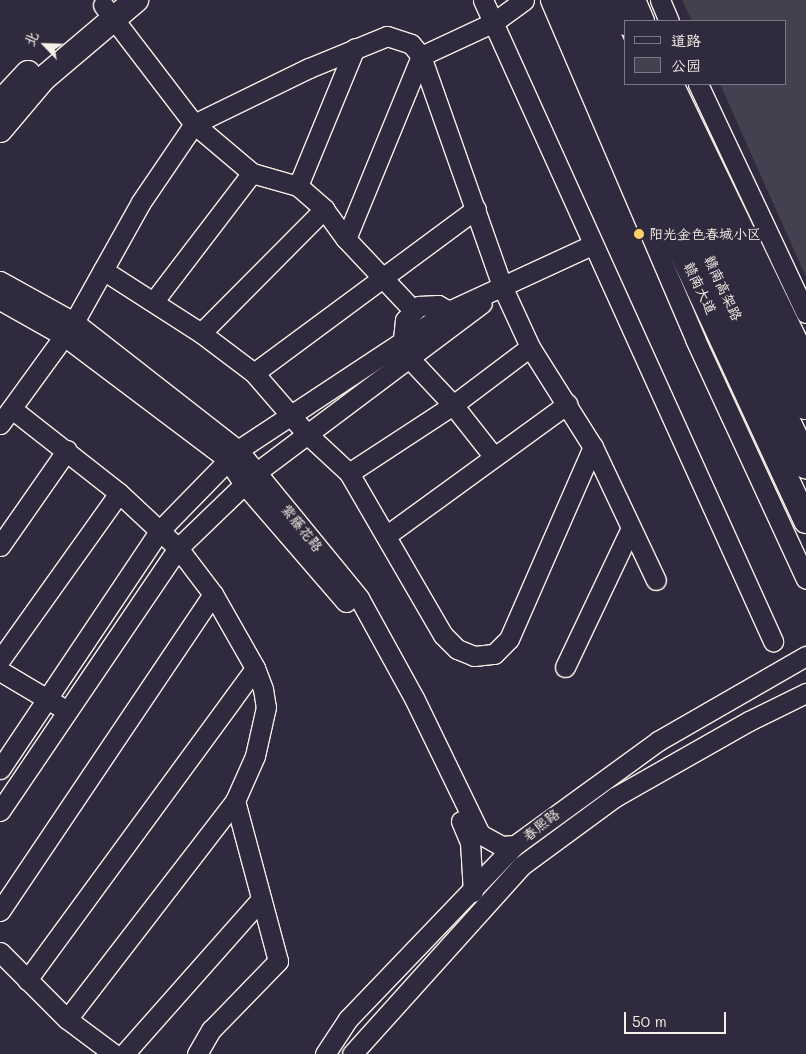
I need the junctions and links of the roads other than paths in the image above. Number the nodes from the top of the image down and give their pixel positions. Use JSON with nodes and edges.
{"nodes":[{"id":1,"x":136,"y":0,"type":"edge"},
{"id":2,"x":483,"y":0,"type":"edge"},
{"id":3,"x":524,"y":0,"type":"edge"},
{"id":4,"x":550,"y":0,"type":"edge"},
{"id":5,"x":569,"y":0,"type":"edge"},
{"id":6,"x":590,"y":0,"type":"edge"},
{"id":7,"x":615,"y":0,"type":"edge"},
{"id":8,"x":632,"y":0,"type":"edge"},
{"id":9,"x":660,"y":0,"type":"edge"},
{"id":10,"x":108,"y":7,"type":"edge"},
{"id":11,"x":624,"y":20,"type":"edge"},
{"id":12,"x":642,"y":20,"type":"edge"},
{"id":13,"x":670,"y":20,"type":"edge"},
{"id":14,"x":494,"y":22,"type":"junction"},
{"id":15,"x":355,"y":48,"type":"junction"},
{"id":16,"x":421,"y":56,"type":"junction"},
{"id":17,"x":624,"y":74,"type":"edge"},
{"id":18,"x":629,"y":85,"type":"edge"},
{"id":19,"x":654,"y":85,"type":"edge"},
{"id":20,"x":671,"y":85,"type":"edge"},
{"id":21,"x":698,"y":85,"type":"edge"},
{"id":22,"x":0,"y":103,"type":"edge"},
{"id":23,"x":194,"y":124,"type":"junction"},
{"id":24,"x":0,"y":130,"type":"edge"},
{"id":25,"x":252,"y":173,"type":"junction"},
{"id":26,"x":298,"y":186,"type":"junction"},
{"id":27,"x":324,"y":209,"type":"junction"},
{"id":28,"x":476,"y":209,"type":"junction"},
{"id":29,"x":346,"y":239,"type":"junction"},
{"id":30,"x":592,"y":245,"type":"junction"},
{"id":31,"x":103,"y":270,"type":"junction"},
{"id":32,"x":382,"y":275,"type":"junction"},
{"id":33,"x":0,"y":281,"type":"edge"},
{"id":34,"x":502,"y":286,"type":"junction"},
{"id":35,"x":0,"y":300,"type":"edge"},
{"id":36,"x":154,"y":301,"type":"junction"},
{"id":37,"x":413,"y":310,"type":"junction"},
{"id":38,"x":449,"y":311,"type":"junction"},
{"id":39,"x":806,"y":313,"type":"edge"},
{"id":40,"x":69,"y":329,"type":"junction"},
{"id":41,"x":201,"y":333,"type":"junction"},
{"id":42,"x":403,"y":339,"type":"junction"},
{"id":43,"x":530,"y":347,"type":"junction"},
{"id":44,"x":410,"y":359,"type":"junction"},
{"id":45,"x":254,"y":373,"type":"junction"},
{"id":46,"x":790,"y":376,"type":"edge"},
{"id":47,"x":806,"y":403,"type":"edge"},
{"id":48,"x":567,"y":404,"type":"junction"},
{"id":49,"x":453,"y":405,"type":"junction"},
{"id":50,"x":12,"y":409,"type":"junction"},
{"id":51,"x":290,"y":413,"type":"junction"},
{"id":52,"x":0,"y":424,"type":"edge"},
{"id":53,"x":306,"y":433,"type":"junction"},
{"id":54,"x":593,"y":446,"type":"junction"},
{"id":55,"x":67,"y":450,"type":"junction"},
{"id":56,"x":233,"y":455,"type":"junction"},
{"id":57,"x":494,"y":457,"type":"junction"},
{"id":58,"x":806,"y":464,"type":"edge"},
{"id":59,"x":349,"y":473,"type":"junction"},
{"id":60,"x":251,"y":478,"type":"junction"},
{"id":61,"x":806,"y":478,"type":"edge"},
{"id":62,"x":119,"y":493,"type":"junction"},
{"id":63,"x":806,"y":521,"type":"edge"},
{"id":64,"x":160,"y":530,"type":"junction"},
{"id":65,"x":630,"y":530,"type":"junction"},
{"id":66,"x":387,"y":535,"type":"junction"},
{"id":67,"x":0,"y":546,"type":"edge"},
{"id":68,"x":178,"y":548,"type":"junction"},
{"id":69,"x":656,"y":580,"type":"dead end"},
{"id":70,"x":806,"y":580,"type":"edge"},
{"id":71,"x":213,"y":594,"type":"junction"},
{"id":72,"x":773,"y":640,"type":"dead end"},
{"id":73,"x":806,"y":656,"type":"edge"},
{"id":74,"x":0,"y":660,"type":"edge"},
{"id":75,"x":565,"y":667,"type":"dead end"},
{"id":76,"x":255,"y":668,"type":"junction"},
{"id":77,"x":0,"y":671,"type":"edge"},
{"id":78,"x":806,"y":693,"type":"edge"},
{"id":79,"x":48,"y":699,"type":"junction"},
{"id":80,"x":69,"y":712,"type":"junction"},
{"id":81,"x":0,"y":769,"type":"edge"},
{"id":82,"x":235,"y":801,"type":"junction"},
{"id":83,"x":0,"y":811,"type":"edge"},
{"id":84,"x":515,"y":846,"type":"junction"},
{"id":85,"x":473,"y":892,"type":"junction"},
{"id":86,"x":261,"y":899,"type":"junction"},
{"id":87,"x":0,"y":911,"type":"edge"},
{"id":88,"x":0,"y":952,"type":"edge"},
{"id":89,"x":27,"y":980,"type":"junction"},
{"id":90,"x":67,"y":1019,"type":"junction"},
{"id":91,"x":114,"y":1054,"type":"edge"},
{"id":92,"x":124,"y":1054,"type":"edge"},
{"id":93,"x":197,"y":1054,"type":"edge"},
{"id":94,"x":325,"y":1054,"type":"edge"},
{"id":95,"x":352,"y":1054,"type":"edge"}],
"edges":[{"from":1,"to":10,"type":"main road"},
{"from":2,"to":14,"type":"street"},
{"from":3,"to":14,"type":"street"},
{"from":4,"to":70,"type":"street"},
{"from":5,"to":63,"type":"main road","name":"赣南大道"},
{"from":6,"to":17,"type":"highway"},
{"from":7,"to":11,"type":"highway"},
{"from":8,"to":12,"type":"main road"},
{"from":9,"to":13,"type":"street"},
{"from":10,"to":22,"type":"main road"},
{"from":10,"to":23,"type":"street"},
{"from":10,"to":24,"type":"main road"},
{"from":14,"to":16,"type":"street"},
{"from":14,"to":30,"type":"street"},
{"from":15,"to":16,"type":"street"},
{"from":15,"to":23,"type":"street"},
{"from":15,"to":26,"type":"street"},
{"from":16,"to":28,"type":"street"},
{"from":16,"to":29,"type":"street"},
{"from":18,"to":46,"type":"highway","name":"赣南高架路"},
{"from":19,"to":46,"type":"highway","name":"赣南高架路"},
{"from":20,"to":46,"type":"main road"},
{"from":21,"to":39,"type":"street"},
{"from":23,"to":25,"type":"street"},
{"from":23,"to":31,"type":"street"},
{"from":25,"to":26,"type":"street"},
{"from":25,"to":36,"type":"street"},
{"from":26,"to":27,"type":"street"},
{"from":27,"to":29,"type":"street"},
{"from":27,"to":41,"type":"street"},
{"from":28,"to":32,"type":"street"},
{"from":28,"to":34,"type":"street"},
{"from":29,"to":32,"type":"street"},
{"from":30,"to":34,"type":"street"},
{"from":30,"to":72,"type":"street"},
{"from":31,"to":36,"type":"street"},
{"from":31,"to":40,"type":"street"},
{"from":32,"to":37,"type":"street"},
{"from":32,"to":45,"type":"street"},
{"from":33,"to":40,"type":"street","name":"紫藤花路"},
{"from":34,"to":38,"type":"street"},
{"from":34,"to":43,"type":"street"},
{"from":34,"to":44,"type":"street"},
{"from":35,"to":40,"type":"street","name":"紫藤花路"},
{"from":36,"to":41,"type":"street"},
{"from":37,"to":38,"type":"street"},
{"from":37,"to":42,"type":"street"},
{"from":38,"to":42,"type":"street"},
{"from":40,"to":50,"type":"street"},
{"from":40,"to":56,"type":"street","name":"紫藤花路"},
{"from":41,"to":45,"type":"street"},
{"from":42,"to":51,"type":"street"},
{"from":43,"to":48,"type":"street"},
{"from":43,"to":49,"type":"street"},
{"from":44,"to":49,"type":"street"},
{"from":44,"to":53,"type":"street"},
{"from":45,"to":51,"type":"street"},
{"from":46,"to":47,"type":"highway"},
{"from":46,"to":58,"type":"highway","name":"赣南高架路"},
{"from":46,"to":61,"type":"highway"},
{"from":48,"to":54,"type":"street"},
{"from":48,"to":57,"type":"street"},
{"from":49,"to":57,"type":"street"},
{"from":49,"to":59,"type":"street"},
{"from":50,"to":52,"type":"street"},
{"from":50,"to":55,"type":"street"},
{"from":51,"to":53,"type":"street"},
{"from":51,"to":56,"type":"street"},
{"from":53,"to":59,"type":"street"},
{"from":53,"to":60,"type":"street"},
{"from":54,"to":65,"type":"street"},
{"from":54,"to":66,"type":"street"},
{"from":55,"to":62,"type":"street"},
{"from":55,"to":67,"type":"street"},
{"from":56,"to":60,"type":"street","name":"紫藤花路"},
{"from":56,"to":64,"type":"street"},
{"from":57,"to":66,"type":"street"},
{"from":59,"to":66,"type":"street"},
{"from":60,"to":68,"type":"street"},
{"from":60,"to":84,"type":"street","name":"紫藤花路"},
{"from":60,"to":85,"type":"street","name":"紫藤花路"},
{"from":62,"to":64,"type":"street"},
{"from":62,"to":74,"type":"street"},
{"from":64,"to":68,"type":"street"},
{"from":64,"to":79,"type":"street"},
{"from":65,"to":69,"type":"street"},
{"from":65,"to":75,"type":"street"},
{"from":68,"to":71,"type":"street"},
{"from":68,"to":80,"type":"street"},
{"from":71,"to":76,"type":"street"},
{"from":71,"to":87,"type":"street"},
{"from":73,"to":84,"type":"street","name":"春熙路"},
{"from":76,"to":82,"type":"street"},
{"from":76,"to":89,"type":"street"},
{"from":77,"to":79,"type":"street"},
{"from":78,"to":95,"type":"street","name":"春熙路"},
{"from":79,"to":80,"type":"street"},
{"from":79,"to":81,"type":"street"},
{"from":80,"to":83,"type":"street"},
{"from":82,"to":86,"type":"street"},
{"from":82,"to":90,"type":"street"},
{"from":84,"to":85,"type":"street","name":"春熙路"},
{"from":85,"to":94,"type":"street","name":"春熙路"},
{"from":86,"to":92,"type":"street"},
{"from":86,"to":93,"type":"street"},
{"from":88,"to":89,"type":"street"},
{"from":89,"to":90,"type":"street"},
{"from":90,"to":91,"type":"street"}]}
